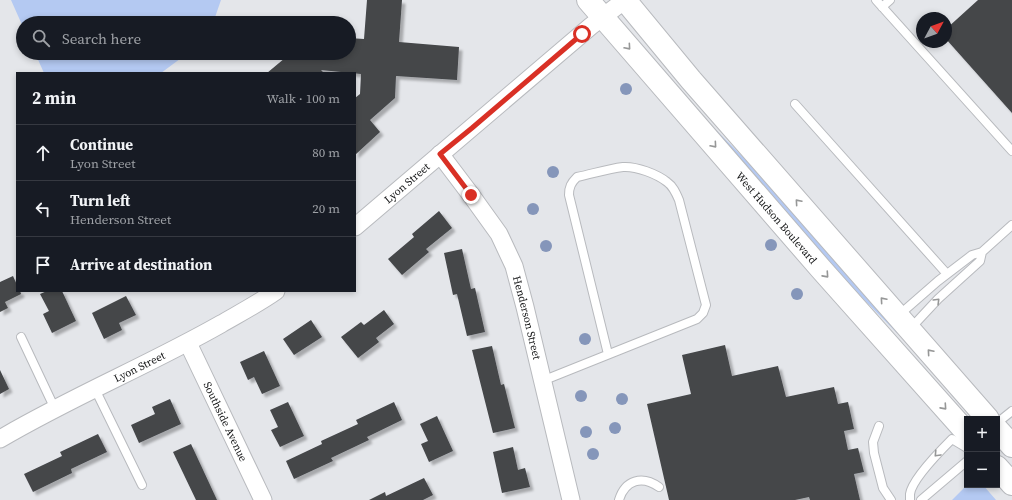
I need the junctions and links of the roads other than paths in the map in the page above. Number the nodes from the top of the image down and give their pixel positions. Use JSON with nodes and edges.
{"nodes":[{"id":1,"x":588,"y":0,"type":"edge"},
{"id":2,"x":625,"y":0,"type":"edge"},
{"id":3,"x":876,"y":0,"type":"edge"},
{"id":4,"x":890,"y":0,"type":"edge"},
{"id":5,"x":882,"y":7,"type":"junction"},
{"id":6,"x":603,"y":17,"type":"junction"},
{"id":7,"x":795,"y":104,"type":"dead end"},
{"id":8,"x":1012,"y":151,"type":"edge"},
{"id":9,"x":440,"y":154,"type":"junction"},
{"id":10,"x":1012,"y":225,"type":"edge"},
{"id":11,"x":356,"y":227,"type":"edge"},
{"id":12,"x":982,"y":252,"type":"junction"},
{"id":13,"x":947,"y":274,"type":"junction"},
{"id":14,"x":275,"y":292,"type":"edge"},
{"id":15,"x":904,"y":322,"type":"junction"},
{"id":16,"x":21,"y":337,"type":"dead end"},
{"id":17,"x":188,"y":343,"type":"junction"},
{"id":18,"x":608,"y":354,"type":"junction"},
{"id":19,"x":542,"y":381,"type":"junction"},
{"id":20,"x":95,"y":389,"type":"junction"},
{"id":21,"x":55,"y":409,"type":"junction"},
{"id":22,"x":1012,"y":411,"type":"edge"},
{"id":23,"x":985,"y":416,"type":"edge"},
{"id":24,"x":1000,"y":421,"type":"edge"},
{"id":25,"x":879,"y":426,"type":"dead end"},
{"id":26,"x":964,"y":430,"type":"edge"},
{"id":27,"x":1000,"y":432,"type":"edge"},
{"id":28,"x":0,"y":439,"type":"edge"},
{"id":29,"x":964,"y":446,"type":"edge"},
{"id":30,"x":1012,"y":446,"type":"edge"},
{"id":31,"x":964,"y":464,"type":"edge"},
{"id":32,"x":1000,"y":470,"type":"edge"},
{"id":33,"x":1012,"y":484,"type":"edge"},
{"id":34,"x":142,"y":485,"type":"dead end"},
{"id":35,"x":659,"y":487,"type":"dead end"},
{"id":36,"x":263,"y":500,"type":"edge"},
{"id":37,"x":570,"y":500,"type":"edge"},
{"id":38,"x":619,"y":500,"type":"edge"},
{"id":39,"x":891,"y":500,"type":"edge"},
{"id":40,"x":910,"y":500,"type":"edge"},
{"id":41,"x":921,"y":500,"type":"edge"}],
"edges":[{"from":1,"to":6,"type":"main road","name":"West Hudson Boulevard"},
{"from":2,"to":6,"type":"street","name":"Lyon Street"},
{"from":15,"to":2,"type":"main road","one_way":true},
{"from":3,"to":5,"type":"lane"},
{"from":4,"to":5,"type":"lane"},
{"from":5,"to":8,"type":"lane"},
{"from":6,"to":9,"type":"street","name":"Lyon Street"},
{"from":6,"to":26,"type":"main road","name":"West Hudson Boulevard","one_way":true},
{"from":7,"to":13,"type":"lane"},
{"from":9,"to":11,"type":"street","name":"Lyon Street"},
{"from":9,"to":19,"type":"street","name":"Henderson Street"},
{"from":10,"to":12,"type":"lane"},
{"from":12,"to":13,"type":"lane"},
{"from":15,"to":12,"type":"lane","one_way":true},
{"from":13,"to":15,"type":"lane"},
{"from":14,"to":17,"type":"street","name":"Lyon Street"},
{"from":23,"to":15,"type":"main road","one_way":true},
{"from":16,"to":21,"type":"lane"},
{"from":17,"to":20,"type":"street","name":"Lyon Street"},
{"from":17,"to":36,"type":"street","name":"Southside Avenue"},
{"from":18,"to":18,"type":"lane"},
{"from":18,"to":19,"type":"lane"},
{"from":19,"to":37,"type":"street","name":"Henderson Street"},
{"from":20,"to":21,"type":"street","name":"Lyon Street"},
{"from":20,"to":34,"type":"lane"},
{"from":21,"to":28,"type":"street","name":"Lyon Street"},
{"from":22,"to":24,"type":"lane"},
{"from":25,"to":39,"type":"lane"},
{"from":27,"to":30,"type":"main road"},
{"from":29,"to":40,"type":"lane","one_way":true},
{"from":31,"to":41,"type":"lane"},
{"from":32,"to":33,"type":"main road"},
{"from":35,"to":38,"type":"lane"}]}
